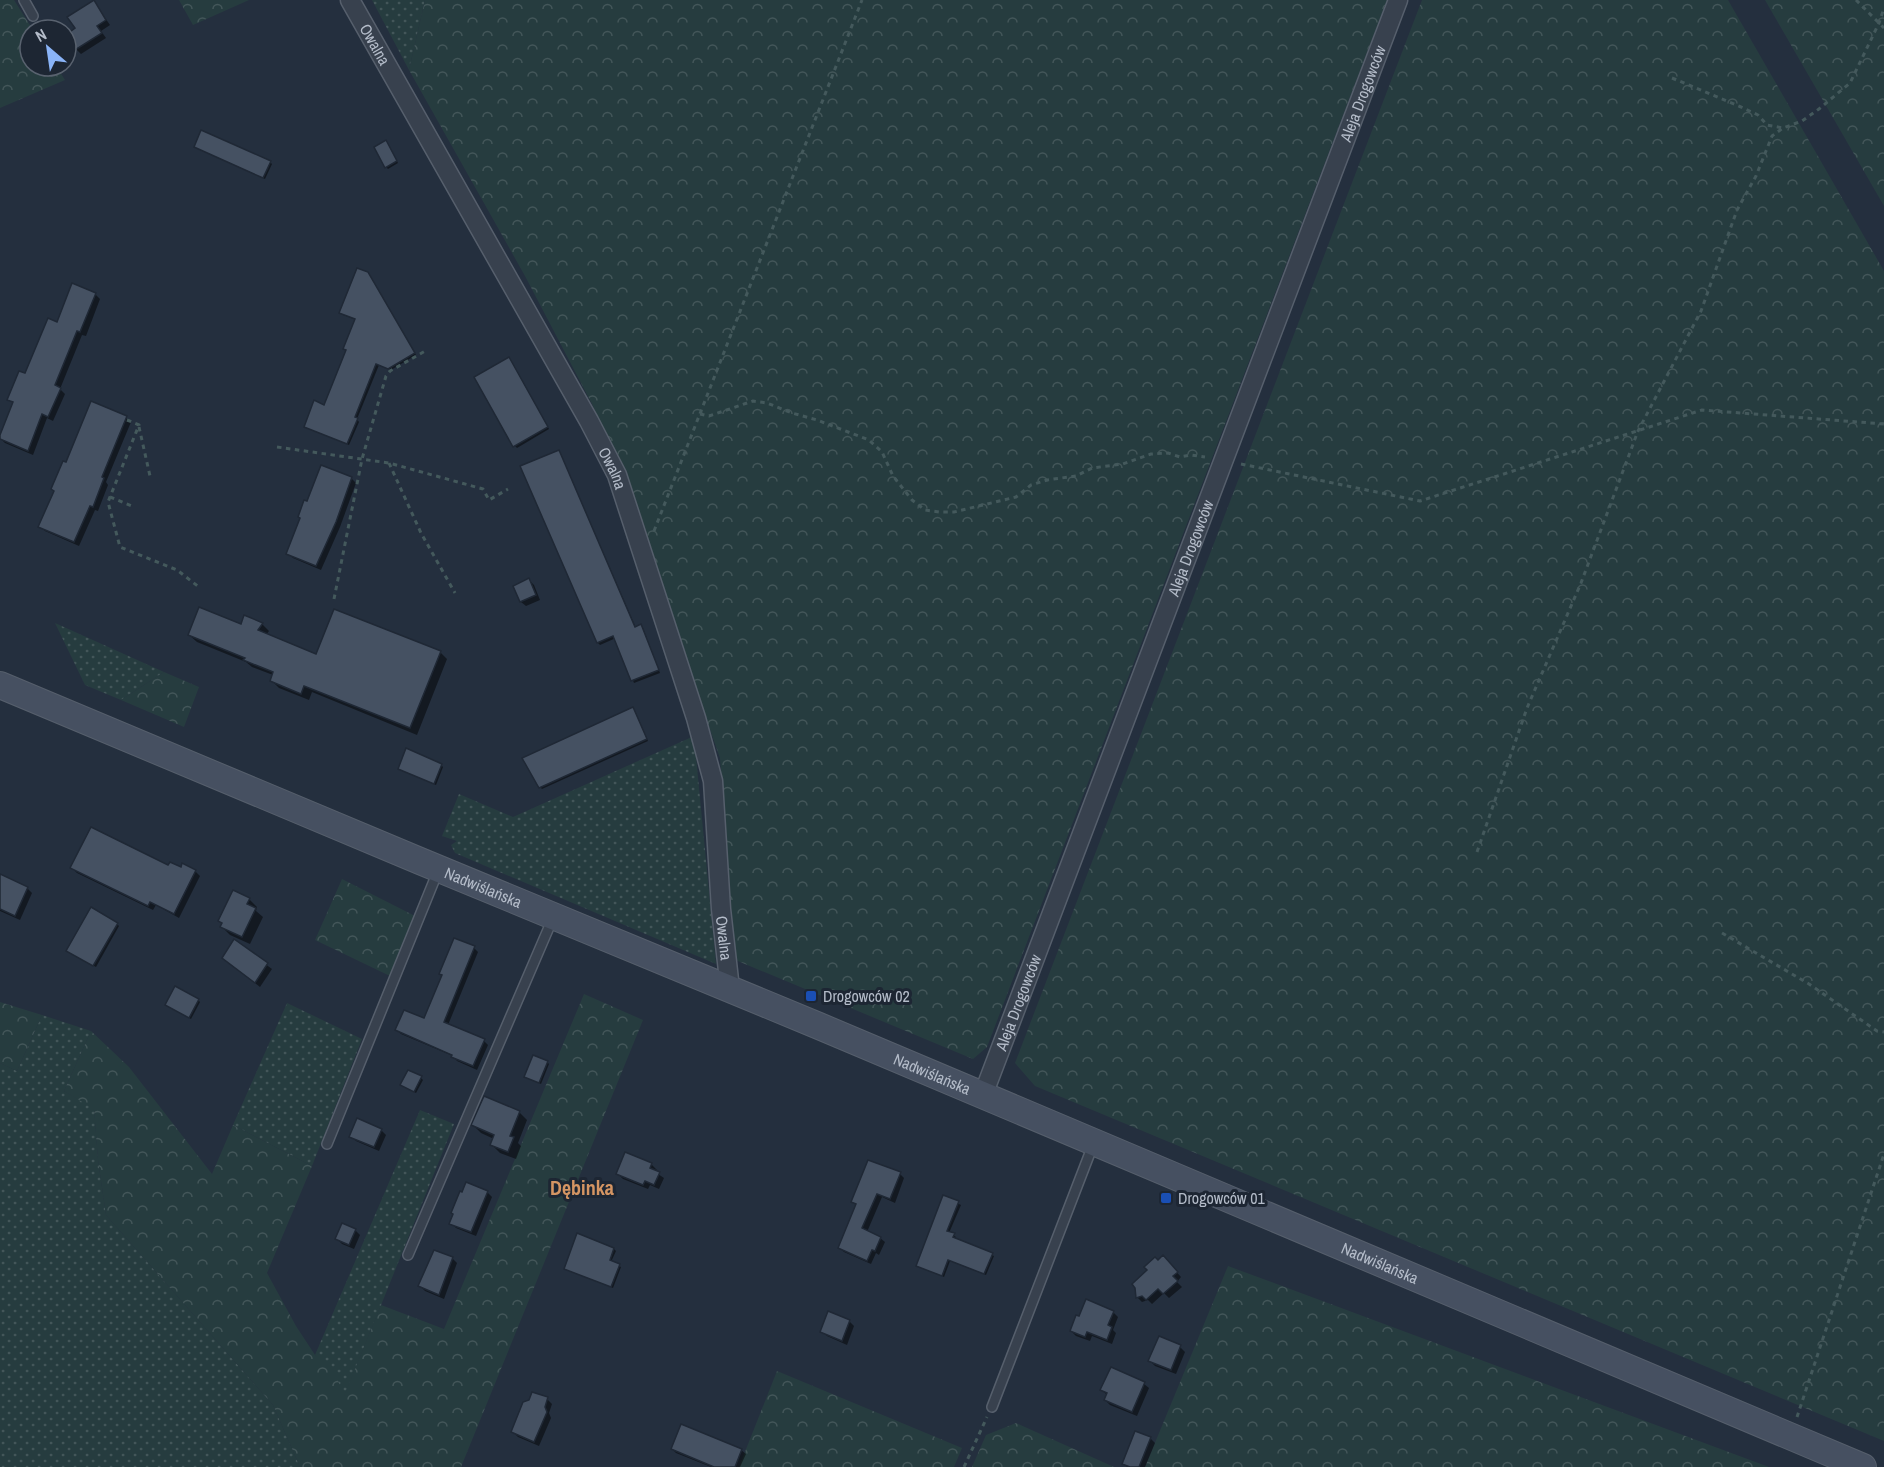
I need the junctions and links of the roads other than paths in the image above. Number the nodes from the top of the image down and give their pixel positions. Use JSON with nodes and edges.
{"nodes":[{"id":1,"x":24,"y":0,"type":"edge"},
{"id":2,"x":350,"y":0,"type":"edge"},
{"id":3,"x":1398,"y":0,"type":"edge"},
{"id":4,"x":33,"y":16,"type":"dead end"},
{"id":5,"x":0,"y":685,"type":"edge"},
{"id":6,"x":439,"y":869,"type":"junction"},
{"id":7,"x":554,"y":917,"type":"junction"},
{"id":8,"x":730,"y":989,"type":"junction"},
{"id":9,"x":983,"y":1095,"type":"junction"},
{"id":10,"x":1094,"y":1142,"type":"junction"},
{"id":11,"x":327,"y":1144,"type":"dead end"},
{"id":12,"x":408,"y":1255,"type":"dead end"},
{"id":13,"x":992,"y":1407,"type":"road end"},
{"id":14,"x":1863,"y":1467,"type":"edge"}],
"edges":[{"from":1,"to":4,"type":"lane"},
{"from":2,"to":8,"type":"street","name":"Owalna"},
{"from":3,"to":9,"type":"street","name":"Aleja Drogowców"},
{"from":5,"to":6,"type":"main road","name":"Nadwiślańska"},
{"from":6,"to":7,"type":"main road","name":"Nadwiślańska"},
{"from":6,"to":11,"type":"lane"},
{"from":7,"to":8,"type":"main road","name":"Nadwiślańska"},
{"from":7,"to":12,"type":"lane"},
{"from":8,"to":9,"type":"main road","name":"Nadwiślańska"},
{"from":9,"to":10,"type":"main road","name":"Nadwiślańska"},
{"from":10,"to":13,"type":"lane"},
{"from":10,"to":14,"type":"main road","name":"Nadwiślańska"}]}
